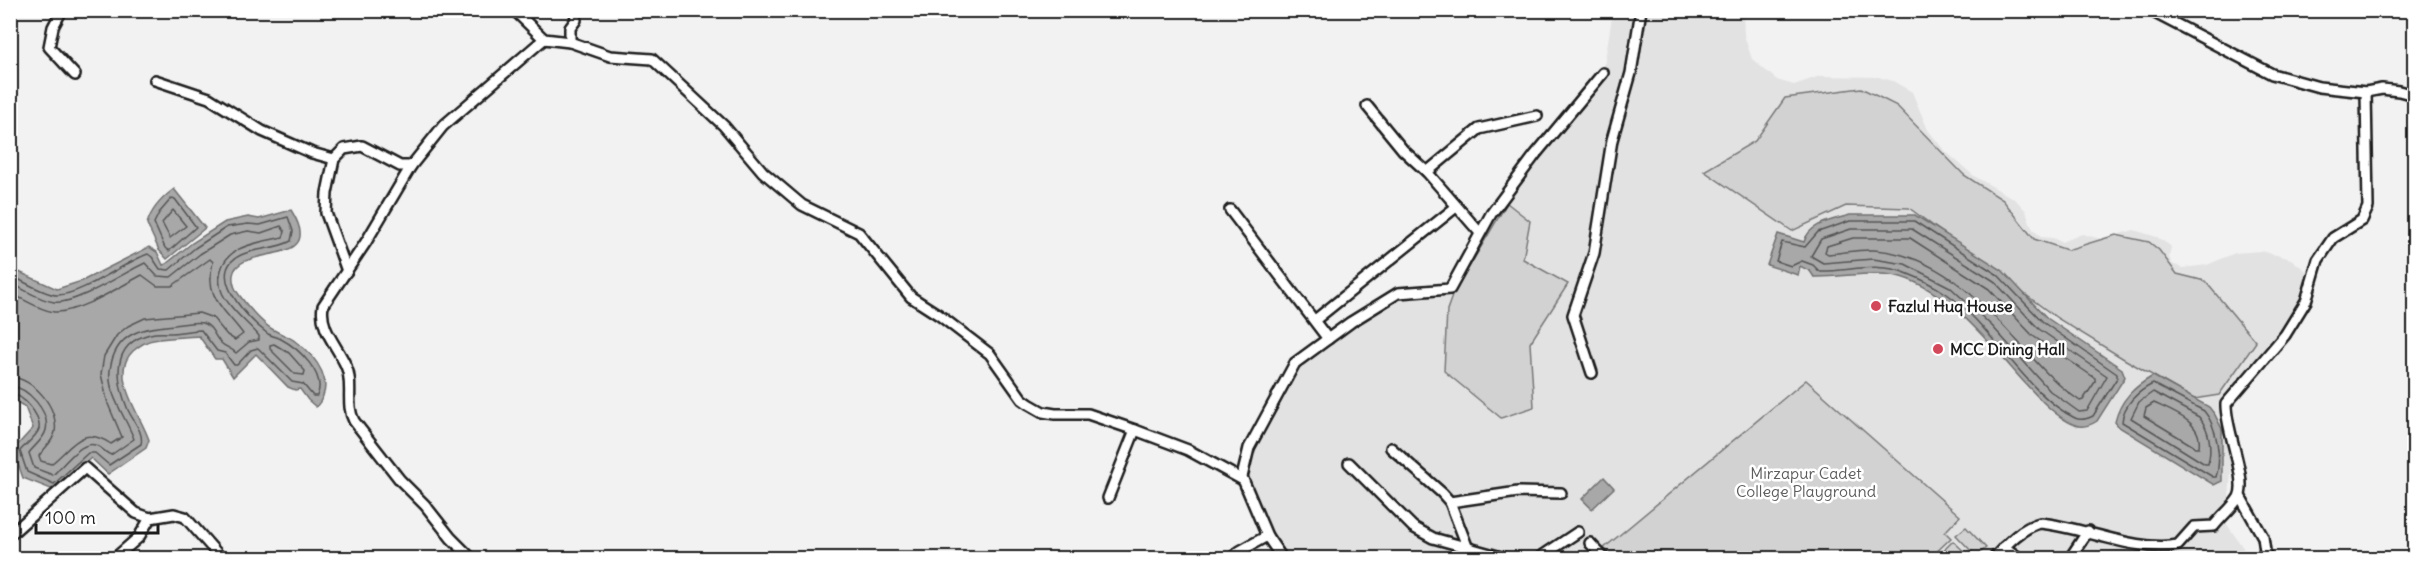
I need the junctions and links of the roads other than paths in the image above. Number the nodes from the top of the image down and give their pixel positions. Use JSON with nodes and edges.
{"nodes":[{"id":1,"x":62,"y":10,"type":"edge"},
{"id":2,"x":514,"y":10,"type":"edge"},
{"id":3,"x":575,"y":10,"type":"edge"},
{"id":4,"x":1641,"y":10,"type":"edge"},
{"id":5,"x":2149,"y":10,"type":"edge"},
{"id":6,"x":544,"y":39,"type":"junction"},
{"id":7,"x":570,"y":42,"type":"junction"},
{"id":8,"x":1603,"y":74,"type":"dead end"},
{"id":9,"x":75,"y":75,"type":"dead end"},
{"id":10,"x":155,"y":80,"type":"dead end"},
{"id":11,"x":2366,"y":92,"type":"junction"},
{"id":12,"x":2415,"y":96,"type":"edge"},
{"id":13,"x":1367,"y":106,"type":"dead end"},
{"id":14,"x":1537,"y":116,"type":"dead end"},
{"id":15,"x":334,"y":159,"type":"junction"},
{"id":16,"x":411,"y":166,"type":"junction"},
{"id":17,"x":1427,"y":172,"type":"junction"},
{"id":18,"x":1456,"y":207,"type":"junction"},
{"id":19,"x":1230,"y":210,"type":"dead end"},
{"id":20,"x":1480,"y":233,"type":"junction"},
{"id":21,"x":347,"y":272,"type":"junction"},
{"id":22,"x":1315,"y":320,"type":"junction"},
{"id":23,"x":1329,"y":339,"type":"junction"},
{"id":24,"x":1592,"y":374,"type":"dead end"},
{"id":25,"x":1135,"y":430,"type":"junction"},
{"id":26,"x":1391,"y":448,"type":"dead end"},
{"id":27,"x":1349,"y":463,"type":"dead end"},
{"id":28,"x":1243,"y":480,"type":"junction"},
{"id":29,"x":1561,"y":493,"type":"dead end"},
{"id":30,"x":2240,"y":496,"type":"junction"},
{"id":31,"x":1108,"y":498,"type":"dead end"},
{"id":32,"x":1450,"y":502,"type":"junction"},
{"id":33,"x":150,"y":518,"type":"junction"},
{"id":34,"x":2088,"y":531,"type":"junction"},
{"id":35,"x":1578,"y":532,"type":"dead end"},
{"id":36,"x":10,"y":535,"type":"edge"},
{"id":37,"x":1267,"y":536,"type":"junction"},
{"id":38,"x":1590,"y":543,"type":"dead end"},
{"id":39,"x":1467,"y":546,"type":"junction"},
{"id":40,"x":2004,"y":547,"type":"junction"},
{"id":41,"x":116,"y":558,"type":"edge"},
{"id":42,"x":221,"y":558,"type":"edge"},
{"id":43,"x":471,"y":558,"type":"edge"},
{"id":44,"x":1232,"y":558,"type":"edge"},
{"id":45,"x":1282,"y":558,"type":"edge"},
{"id":46,"x":1505,"y":558,"type":"edge"},
{"id":47,"x":1539,"y":558,"type":"edge"},
{"id":48,"x":1604,"y":558,"type":"edge"},
{"id":49,"x":1994,"y":558,"type":"edge"},
{"id":50,"x":2019,"y":558,"type":"edge"},
{"id":51,"x":2070,"y":558,"type":"edge"},
{"id":52,"x":2266,"y":558,"type":"edge"}],
"edges":[{"from":1,"to":9,"type":"street"},
{"from":2,"to":6,"type":"street"},
{"from":3,"to":7,"type":"street"},
{"from":4,"to":24,"type":"street"},
{"from":5,"to":11,"type":"street"},
{"from":6,"to":7,"type":"street"},
{"from":6,"to":16,"type":"street"},
{"from":7,"to":25,"type":"street"},
{"from":8,"to":20,"type":"street"},
{"from":10,"to":15,"type":"street"},
{"from":11,"to":12,"type":"street"},
{"from":11,"to":30,"type":"street"},
{"from":13,"to":17,"type":"street"},
{"from":14,"to":17,"type":"street"},
{"from":15,"to":16,"type":"street"},
{"from":15,"to":21,"type":"street"},
{"from":16,"to":21,"type":"street"},
{"from":17,"to":18,"type":"street"},
{"from":18,"to":20,"type":"street"},
{"from":18,"to":22,"type":"street"},
{"from":19,"to":22,"type":"street"},
{"from":20,"to":23,"type":"street"},
{"from":21,"to":43,"type":"street"},
{"from":22,"to":23,"type":"street"},
{"from":23,"to":28,"type":"street"},
{"from":25,"to":28,"type":"street"},
{"from":25,"to":31,"type":"street"},
{"from":26,"to":32,"type":"street"},
{"from":27,"to":39,"type":"street"},
{"from":28,"to":37,"type":"street"},
{"from":29,"to":32,"type":"street"},
{"from":30,"to":34,"type":"street"},
{"from":30,"to":52,"type":"street"},
{"from":32,"to":39,"type":"street"},
{"from":33,"to":36,"type":"street"},
{"from":33,"to":41,"type":"street"},
{"from":33,"to":42,"type":"street"},
{"from":34,"to":40,"type":"street"},
{"from":34,"to":51,"type":"street"},
{"from":35,"to":47,"type":"street"},
{"from":37,"to":44,"type":"street"},
{"from":37,"to":45,"type":"street"},
{"from":38,"to":48,"type":"street"},
{"from":39,"to":46,"type":"street"},
{"from":40,"to":49,"type":"street"},
{"from":40,"to":50,"type":"street"}]}
